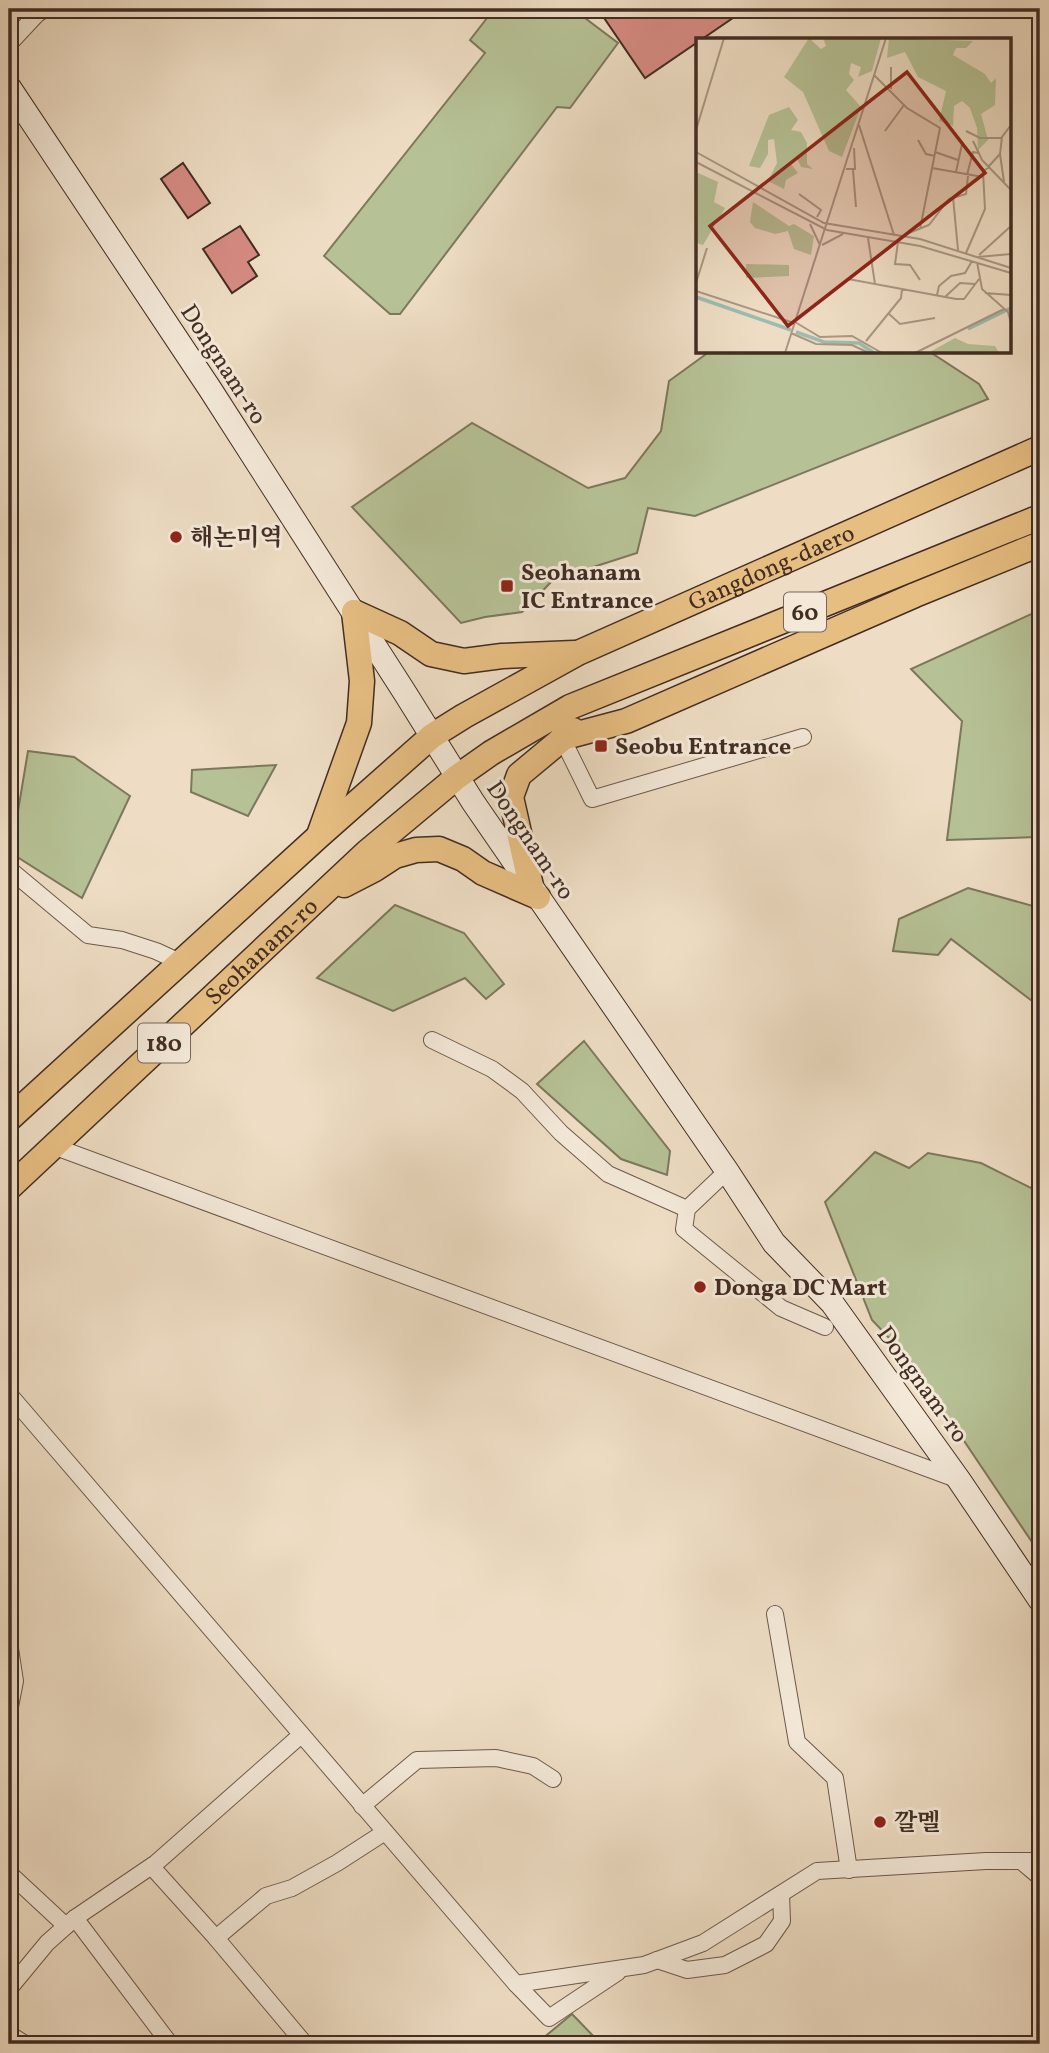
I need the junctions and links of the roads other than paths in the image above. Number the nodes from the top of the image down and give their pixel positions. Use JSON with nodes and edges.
{"nodes":[{"id":1,"x":45,"y":9,"type":"edge"},
{"id":2,"x":9,"y":44,"type":"edge"},
{"id":3,"x":9,"y":88,"type":"edge"},
{"id":4,"x":1040,"y":448,"type":"edge"},
{"id":5,"x":1040,"y":517,"type":"edge"},
{"id":6,"x":1040,"y":544,"type":"edge"},
{"id":7,"x":354,"y":612,"type":"junction"},
{"id":8,"x":578,"y":653,"type":"junction"},
{"id":9,"x":657,"y":672,"type":"junction"},
{"id":10,"x":432,"y":736,"type":"junction"},
{"id":11,"x":803,"y":737,"type":"dead end"},
{"id":12,"x":562,"y":738,"type":"junction"},
{"id":13,"x":457,"y":777,"type":"junction"},
{"id":14,"x":319,"y":836,"type":"junction"},
{"id":15,"x":9,"y":869,"type":"edge"},
{"id":16,"x":534,"y":892,"type":"junction"},
{"id":17,"x":318,"y":898,"type":"junction"},
{"id":18,"x":182,"y":963,"type":"junction"},
{"id":19,"x":432,"y":1040,"type":"dead end"},
{"id":20,"x":9,"y":1119,"type":"edge"},
{"id":21,"x":53,"y":1146,"type":"junction"},
{"id":22,"x":727,"y":1171,"type":"junction"},
{"id":23,"x":10,"y":1189,"type":"edge"},
{"id":24,"x":687,"y":1209,"type":"junction"},
{"id":25,"x":825,"y":1327,"type":"dead end"},
{"id":26,"x":9,"y":1394,"type":"edge"},
{"id":27,"x":959,"y":1480,"type":"junction"},
{"id":28,"x":1040,"y":1600,"type":"edge"},
{"id":29,"x":775,"y":1614,"type":"dead end"},
{"id":30,"x":9,"y":1642,"type":"edge"},
{"id":31,"x":9,"y":1712,"type":"edge"},
{"id":32,"x":301,"y":1735,"type":"junction"},
{"id":33,"x":553,"y":1779,"type":"dead end"},
{"id":34,"x":362,"y":1806,"type":"junction"},
{"id":35,"x":385,"y":1832,"type":"junction"},
{"id":36,"x":1020,"y":1861,"type":"junction"},
{"id":37,"x":1040,"y":1861,"type":"edge"},
{"id":38,"x":152,"y":1867,"type":"junction"},
{"id":39,"x":849,"y":1870,"type":"junction"},
{"id":40,"x":9,"y":1872,"type":"edge"},
{"id":41,"x":1040,"y":1877,"type":"edge"},
{"id":42,"x":781,"y":1894,"type":"junction"},
{"id":43,"x":71,"y":1922,"type":"junction"},
{"id":44,"x":215,"y":1938,"type":"junction"},
{"id":45,"x":657,"y":1960,"type":"junction"},
{"id":46,"x":623,"y":1968,"type":"junction"},
{"id":47,"x":516,"y":1984,"type":"junction"},
{"id":48,"x":9,"y":1989,"type":"edge"},
{"id":49,"x":9,"y":2034,"type":"edge"},
{"id":50,"x":25,"y":2044,"type":"edge"},
{"id":51,"x":170,"y":2044,"type":"edge"},
{"id":52,"x":305,"y":2044,"type":"edge"}],
"edges":[{"from":1,"to":2,"type":"street"},
{"from":3,"to":7,"type":"main road","name":"Dongnam-ro"},
{"from":4,"to":8,"type":"main road","name":"Gangdong-daero","number":"60"},
{"from":5,"to":9,"type":"main road","name":"Gangdong-daero","number":"60"},
{"from":6,"to":12,"type":"main road"},
{"from":7,"to":8,"type":"main road"},
{"from":7,"to":10,"type":"main road","name":"Dongnam-ro"},
{"from":7,"to":14,"type":"main road"},
{"from":8,"to":10,"type":"main road","name":"Gangdong-daero","number":"60"},
{"from":9,"to":12,"type":"main road"},
{"from":9,"to":13,"type":"main road","name":"Gangdong-daero","number":"60"},
{"from":10,"to":13,"type":"main road","name":"Dongnam-ro"},
{"from":10,"to":14,"type":"main road","name":"Seohanam-ro","number":"180"},
{"from":11,"to":12,"type":"street"},
{"from":12,"to":16,"type":"main road"},
{"from":13,"to":16,"type":"main road","name":"Dongnam-ro"},
{"from":13,"to":17,"type":"main road","name":"Seohanam-ro","number":"180"},
{"from":14,"to":18,"type":"main road","name":"Seohanam-ro","number":"180"},
{"from":15,"to":18,"type":"street"},
{"from":16,"to":17,"type":"main road"},
{"from":16,"to":22,"type":"main road","name":"Dongnam-ro"},
{"from":17,"to":21,"type":"main road","name":"Seohanam-ro","number":"180"},
{"from":18,"to":20,"type":"main road","name":"Seohanam-ro","number":"180"},
{"from":19,"to":24,"type":"street"},
{"from":21,"to":23,"type":"main road","name":"Seohanam-ro","number":"180"},
{"from":21,"to":27,"type":"street"},
{"from":22,"to":24,"type":"street"},
{"from":22,"to":27,"type":"main road","name":"Dongnam-ro"},
{"from":24,"to":25,"type":"street"},
{"from":26,"to":32,"type":"street"},
{"from":27,"to":28,"type":"main road","name":"Dongnam-ro"},
{"from":29,"to":39,"type":"street"},
{"from":30,"to":31,"type":"street"},
{"from":32,"to":34,"type":"street"},
{"from":32,"to":38,"type":"street"},
{"from":33,"to":34,"type":"street"},
{"from":34,"to":35,"type":"street"},
{"from":35,"to":44,"type":"street"},
{"from":35,"to":47,"type":"street"},
{"from":36,"to":37,"type":"street"},
{"from":36,"to":39,"type":"street"},
{"from":36,"to":41,"type":"street"},
{"from":38,"to":43,"type":"street"},
{"from":38,"to":44,"type":"street"},
{"from":39,"to":42,"type":"street"},
{"from":40,"to":43,"type":"street"},
{"from":42,"to":45,"type":"street"},
{"from":42,"to":45,"type":"street"},
{"from":43,"to":48,"type":"street"},
{"from":43,"to":51,"type":"street"},
{"from":44,"to":52,"type":"street"},
{"from":45,"to":46,"type":"street"},
{"from":46,"to":47,"type":"street"},
{"from":46,"to":47,"type":"street"},
{"from":49,"to":50,"type":"street"}]}
